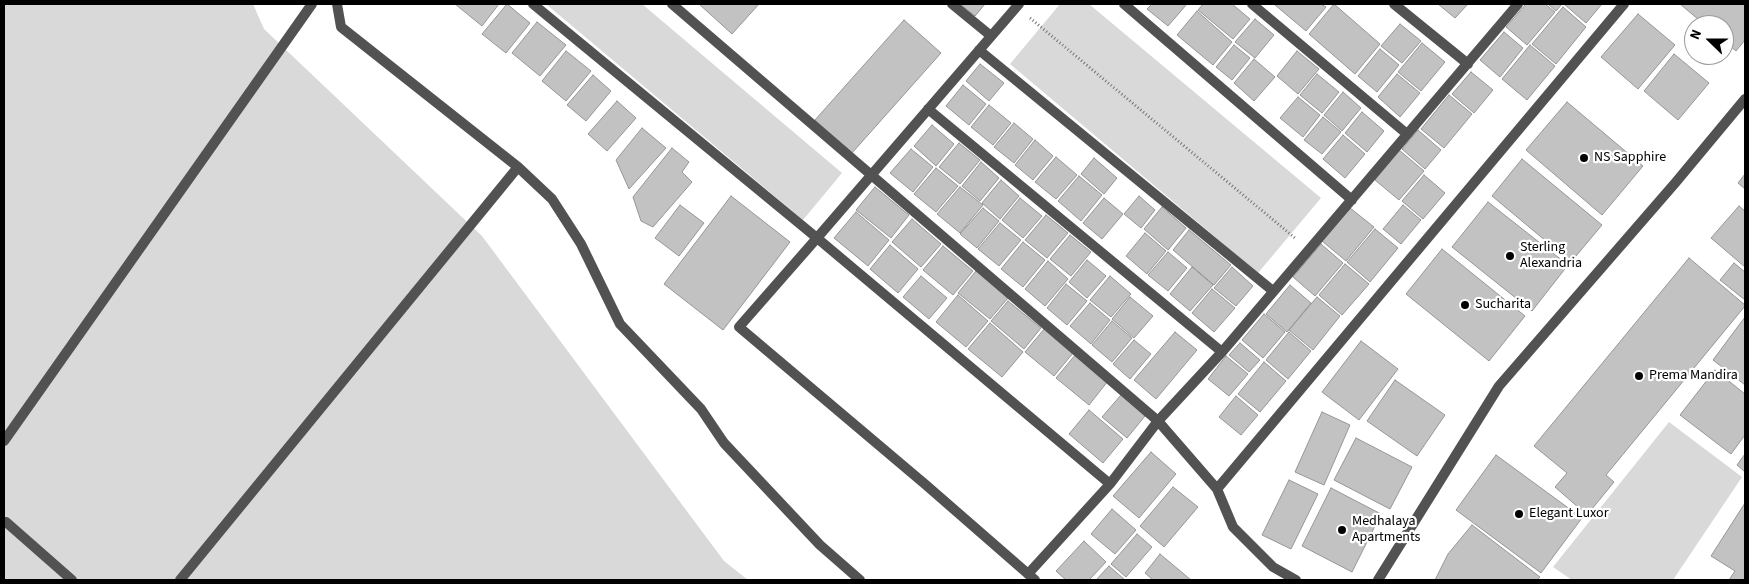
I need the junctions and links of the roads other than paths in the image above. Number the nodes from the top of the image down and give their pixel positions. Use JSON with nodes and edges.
{"nodes":[{"id":1,"x":312,"y":4,"type":"edge"},
{"id":2,"x":337,"y":4,"type":"edge"},
{"id":3,"x":533,"y":4,"type":"edge"},
{"id":4,"x":672,"y":4,"type":"edge"},
{"id":5,"x":952,"y":4,"type":"edge"},
{"id":6,"x":1124,"y":4,"type":"edge"},
{"id":7,"x":1252,"y":4,"type":"edge"},
{"id":8,"x":1394,"y":4,"type":"edge"},
{"id":9,"x":1518,"y":4,"type":"edge"},
{"id":10,"x":1624,"y":4,"type":"edge"},
{"id":11,"x":1018,"y":5,"type":"edge"},
{"id":12,"x":991,"y":36,"type":"junction"},
{"id":13,"x":979,"y":50,"type":"junction"},
{"id":14,"x":1468,"y":64,"type":"junction"},
{"id":15,"x":1745,"y":99,"type":"edge"},
{"id":16,"x":928,"y":109,"type":"junction"},
{"id":17,"x":1407,"y":134,"type":"junction"},
{"id":18,"x":518,"y":167,"type":"junction"},
{"id":19,"x":870,"y":176,"type":"junction"},
{"id":20,"x":1352,"y":200,"type":"junction"},
{"id":21,"x":817,"y":238,"type":"junction"},
{"id":22,"x":1273,"y":291,"type":"junction"},
{"id":23,"x":1222,"y":352,"type":"junction"},
{"id":24,"x":1158,"y":421,"type":"junction"},
{"id":25,"x":4,"y":441,"type":"edge"},
{"id":26,"x":1110,"y":484,"type":"junction"},
{"id":27,"x":1217,"y":489,"type":"junction"},
{"id":28,"x":6,"y":522,"type":"dead end"},
{"id":29,"x":1032,"y":577,"type":"edge"},
{"id":30,"x":72,"y":580,"type":"edge"},
{"id":31,"x":180,"y":580,"type":"edge"},
{"id":32,"x":860,"y":580,"type":"edge"},
{"id":33,"x":1296,"y":580,"type":"edge"},
{"id":34,"x":1378,"y":580,"type":"edge"}],
"edges":[{"from":1,"to":25,"type":"street"},
{"from":2,"to":18,"type":"street"},
{"from":3,"to":21,"type":"street"},
{"from":4,"to":19,"type":"street"},
{"from":5,"to":12,"type":"street"},
{"from":6,"to":20,"type":"street"},
{"from":7,"to":17,"type":"street"},
{"from":8,"to":14,"type":"street"},
{"from":9,"to":14,"type":"street"},
{"from":10,"to":27,"type":"street"},
{"from":11,"to":12,"type":"street"},
{"from":12,"to":13,"type":"street"},
{"from":13,"to":16,"type":"street"},
{"from":13,"to":22,"type":"street"},
{"from":14,"to":17,"type":"street"},
{"from":15,"to":34,"type":"street"},
{"from":16,"to":19,"type":"street"},
{"from":16,"to":23,"type":"street"},
{"from":17,"to":20,"type":"street"},
{"from":18,"to":31,"type":"street"},
{"from":18,"to":32,"type":"street"},
{"from":19,"to":21,"type":"street"},
{"from":19,"to":24,"type":"street"},
{"from":20,"to":22,"type":"street"},
{"from":21,"to":26,"type":"street"},
{"from":21,"to":29,"type":"street"},
{"from":22,"to":23,"type":"street"},
{"from":23,"to":24,"type":"street"},
{"from":24,"to":26,"type":"street"},
{"from":24,"to":27,"type":"street"},
{"from":26,"to":29,"type":"street"},
{"from":27,"to":33,"type":"street"},
{"from":28,"to":30,"type":"street"}]}
